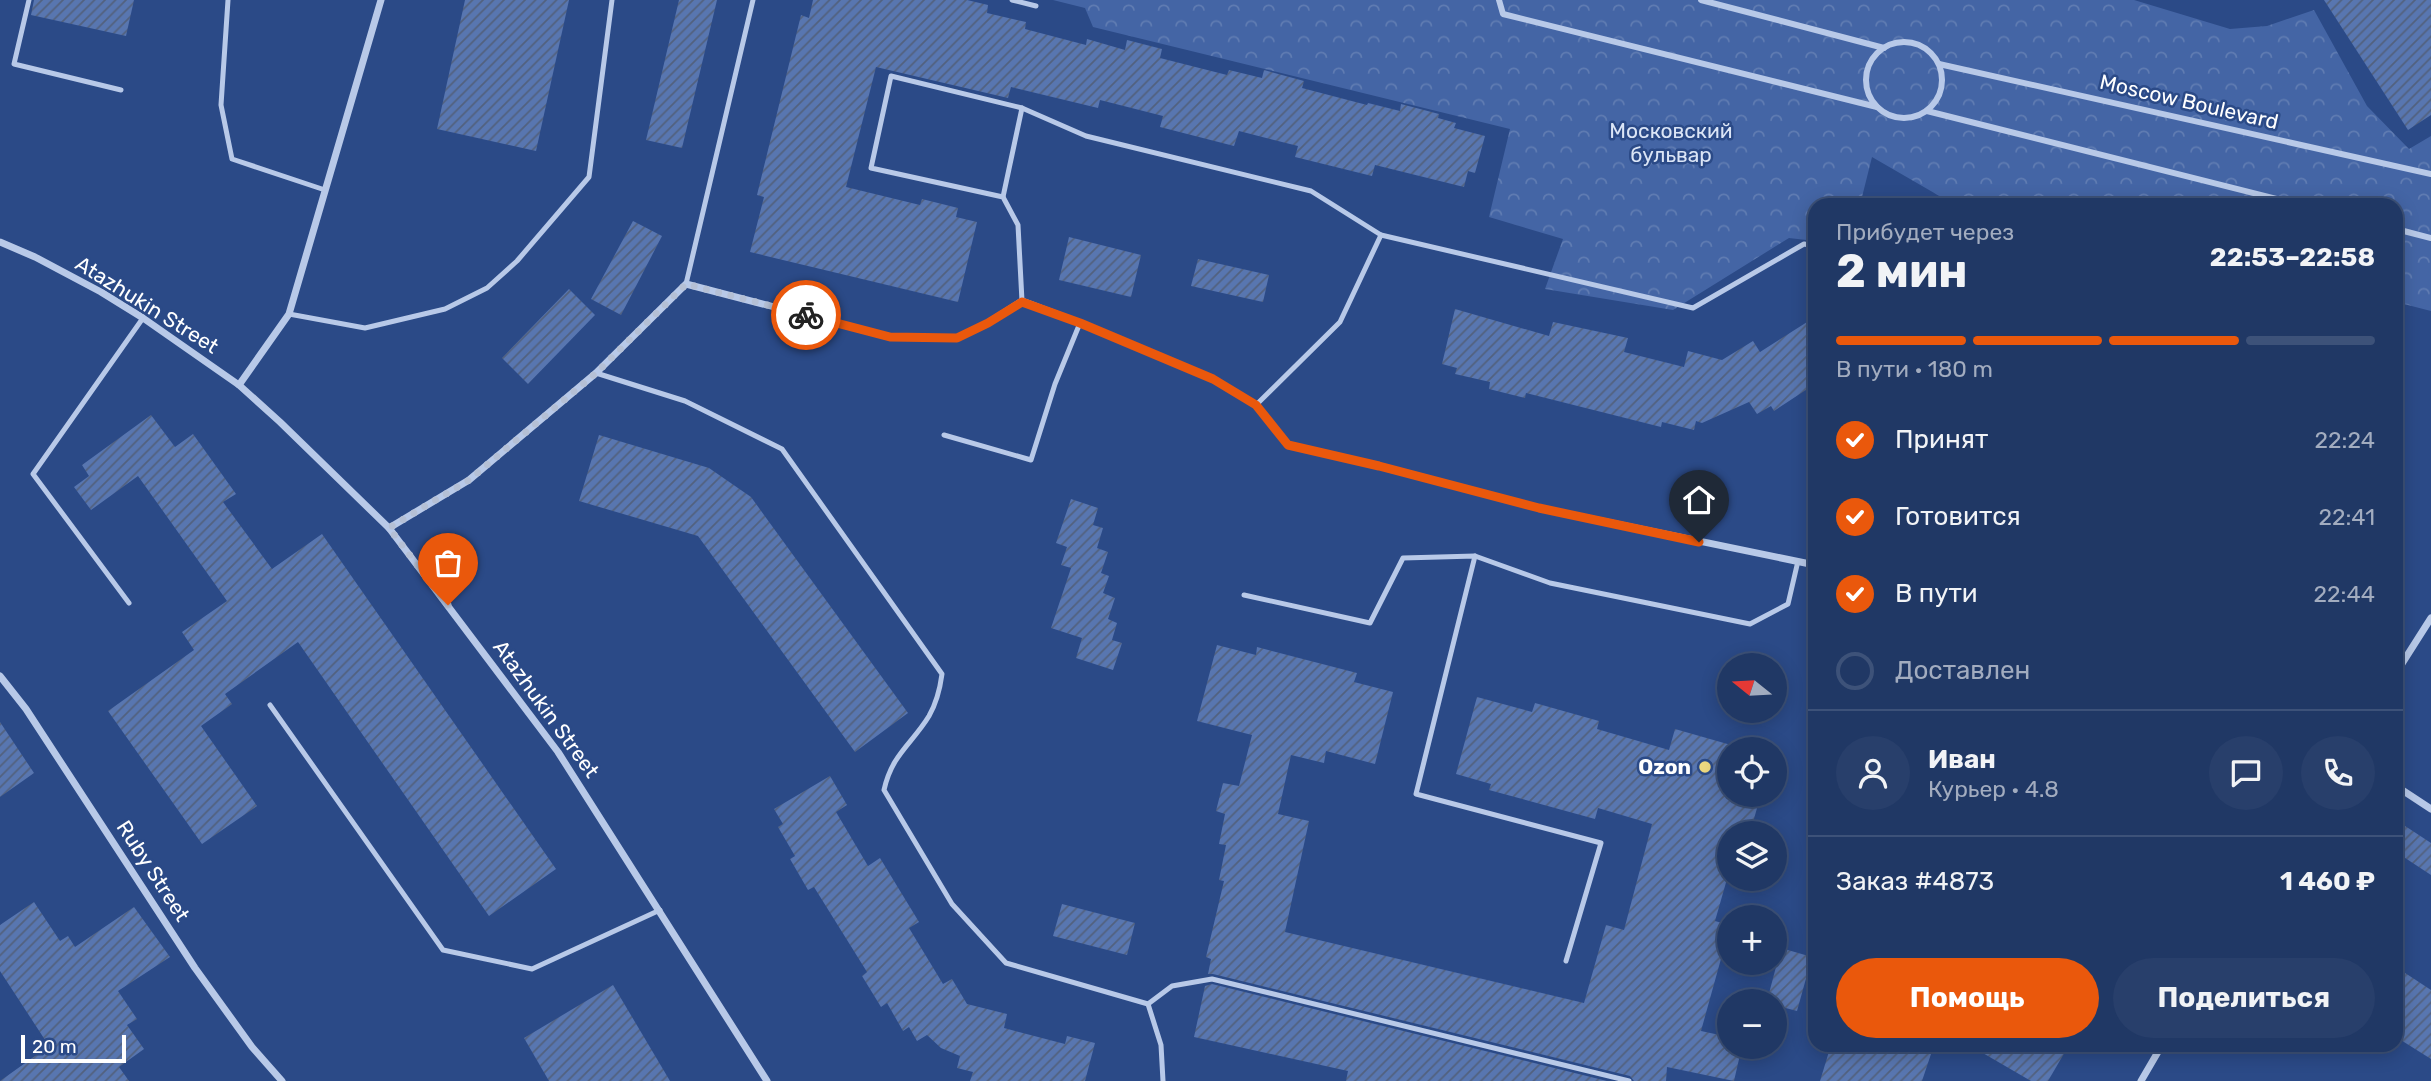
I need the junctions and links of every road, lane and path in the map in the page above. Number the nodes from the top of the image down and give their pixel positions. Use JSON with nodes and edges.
{"nodes":[{"id":1,"x":29,"y":0,"type":"edge"},
{"id":2,"x":228,"y":0,"type":"edge"},
{"id":3,"x":381,"y":0,"type":"edge"},
{"id":4,"x":612,"y":0,"type":"edge"},
{"id":5,"x":753,"y":0,"type":"edge"},
{"id":6,"x":1013,"y":0,"type":"edge"},
{"id":7,"x":1499,"y":0,"type":"edge"},
{"id":8,"x":1702,"y":0,"type":"edge"},
{"id":9,"x":1036,"y":6,"type":"dead end"},
{"id":10,"x":1884,"y":48,"type":"junction"},
{"id":11,"x":1939,"y":64,"type":"junction"},
{"id":12,"x":121,"y":90,"type":"dead end"},
{"id":13,"x":1877,"y":107,"type":"junction"},
{"id":14,"x":1022,"y":108,"type":"junction"},
{"id":15,"x":1927,"y":111,"type":"junction"},
{"id":16,"x":2431,"y":174,"type":"edge"},
{"id":17,"x":325,"y":190,"type":"junction"},
{"id":18,"x":1003,"y":197,"type":"junction"},
{"id":19,"x":2273,"y":198,"type":"edge"},
{"id":20,"x":2403,"y":231,"type":"edge"},
{"id":21,"x":1381,"y":235,"type":"junction"},
{"id":22,"x":2431,"y":237,"type":"edge"},
{"id":23,"x":0,"y":242,"type":"edge"},
{"id":24,"x":1808,"y":245,"type":"edge"},
{"id":25,"x":686,"y":284,"type":"junction"},
{"id":26,"x":1022,"y":302,"type":"junction"},
{"id":27,"x":289,"y":314,"type":"junction"},
{"id":28,"x":143,"y":318,"type":"junction"},
{"id":29,"x":1080,"y":323,"type":"junction"},
{"id":30,"x":596,"y":373,"type":"junction"},
{"id":31,"x":239,"y":385,"type":"junction"},
{"id":32,"x":1256,"y":405,"type":"junction"},
{"id":33,"x":944,"y":435,"type":"dead end"},
{"id":34,"x":389,"y":528,"type":"junction"},
{"id":35,"x":1475,"y":556,"type":"junction"},
{"id":36,"x":1798,"y":561,"type":"junction"},
{"id":37,"x":1808,"y":563,"type":"edge"},
{"id":38,"x":1244,"y":595,"type":"dead end"},
{"id":39,"x":129,"y":603,"type":"dead end"},
{"id":40,"x":2431,"y":618,"type":"edge"},
{"id":41,"x":2403,"y":662,"type":"edge"},
{"id":42,"x":0,"y":676,"type":"edge"},
{"id":43,"x":270,"y":705,"type":"dead end"},
{"id":44,"x":2403,"y":790,"type":"edge"},
{"id":45,"x":2431,"y":808,"type":"edge"},
{"id":46,"x":660,"y":910,"type":"junction"},
{"id":47,"x":1566,"y":961,"type":"dead end"},
{"id":48,"x":1148,"y":1004,"type":"junction"},
{"id":49,"x":2158,"y":1052,"type":"edge"},
{"id":50,"x":282,"y":1081,"type":"edge"},
{"id":51,"x":767,"y":1081,"type":"edge"},
{"id":52,"x":1163,"y":1081,"type":"edge"},
{"id":53,"x":1629,"y":1081,"type":"edge"},
{"id":54,"x":2141,"y":1081,"type":"edge"}],
"edges":[{"from":1,"to":12,"type":"lane"},
{"from":2,"to":17,"type":"lane"},
{"from":3,"to":17,"type":"street"},
{"from":4,"to":27,"type":"lane"},
{"from":5,"to":25,"type":"lane"},
{"from":6,"to":9,"type":"lane"},
{"from":7,"to":13,"type":"street"},
{"from":8,"to":10,"type":"street"},
{"from":10,"to":11,"type":"street"},
{"from":10,"to":13,"type":"street"},
{"from":11,"to":15,"type":"street"},
{"from":11,"to":16,"type":"street","name":"Moscow Boulevard"},
{"from":13,"to":15,"type":"street"},
{"from":14,"to":18,"type":"lane"},
{"from":14,"to":18,"type":"lane"},
{"from":14,"to":21,"type":"lane"},
{"from":15,"to":19,"type":"street"},
{"from":17,"to":27,"type":"street"},
{"from":18,"to":26,"type":"lane"},
{"from":20,"to":22,"type":"street"},
{"from":21,"to":24,"type":"lane"},
{"from":21,"to":32,"type":"lane"},
{"from":23,"to":28,"type":"street","name":"Atazhukin Street"},
{"from":25,"to":26,"type":"street"},
{"from":25,"to":30,"type":"street"},
{"from":26,"to":29,"type":"street"},
{"from":27,"to":31,"type":"street"},
{"from":28,"to":31,"type":"street","name":"Atazhukin Street"},
{"from":28,"to":39,"type":"lane"},
{"from":29,"to":32,"type":"street"},
{"from":29,"to":33,"type":"lane"},
{"from":30,"to":34,"type":"street"},
{"from":30,"to":48,"type":"lane"},
{"from":31,"to":34,"type":"street","name":"Atazhukin Street"},
{"from":32,"to":36,"type":"street"},
{"from":34,"to":46,"type":"street","name":"Atazhukin Street"},
{"from":35,"to":36,"type":"lane"},
{"from":35,"to":38,"type":"lane"},
{"from":35,"to":47,"type":"lane"},
{"from":36,"to":37,"type":"street"},
{"from":40,"to":41,"type":"street"},
{"from":42,"to":50,"type":"street","name":"Ruby Street"},
{"from":43,"to":46,"type":"lane"},
{"from":44,"to":45,"type":"street"},
{"from":46,"to":51,"type":"street","name":"Atazhukin Street"},
{"from":48,"to":52,"type":"lane"},
{"from":48,"to":53,"type":"lane"},
{"from":49,"to":54,"type":"street"}]}
